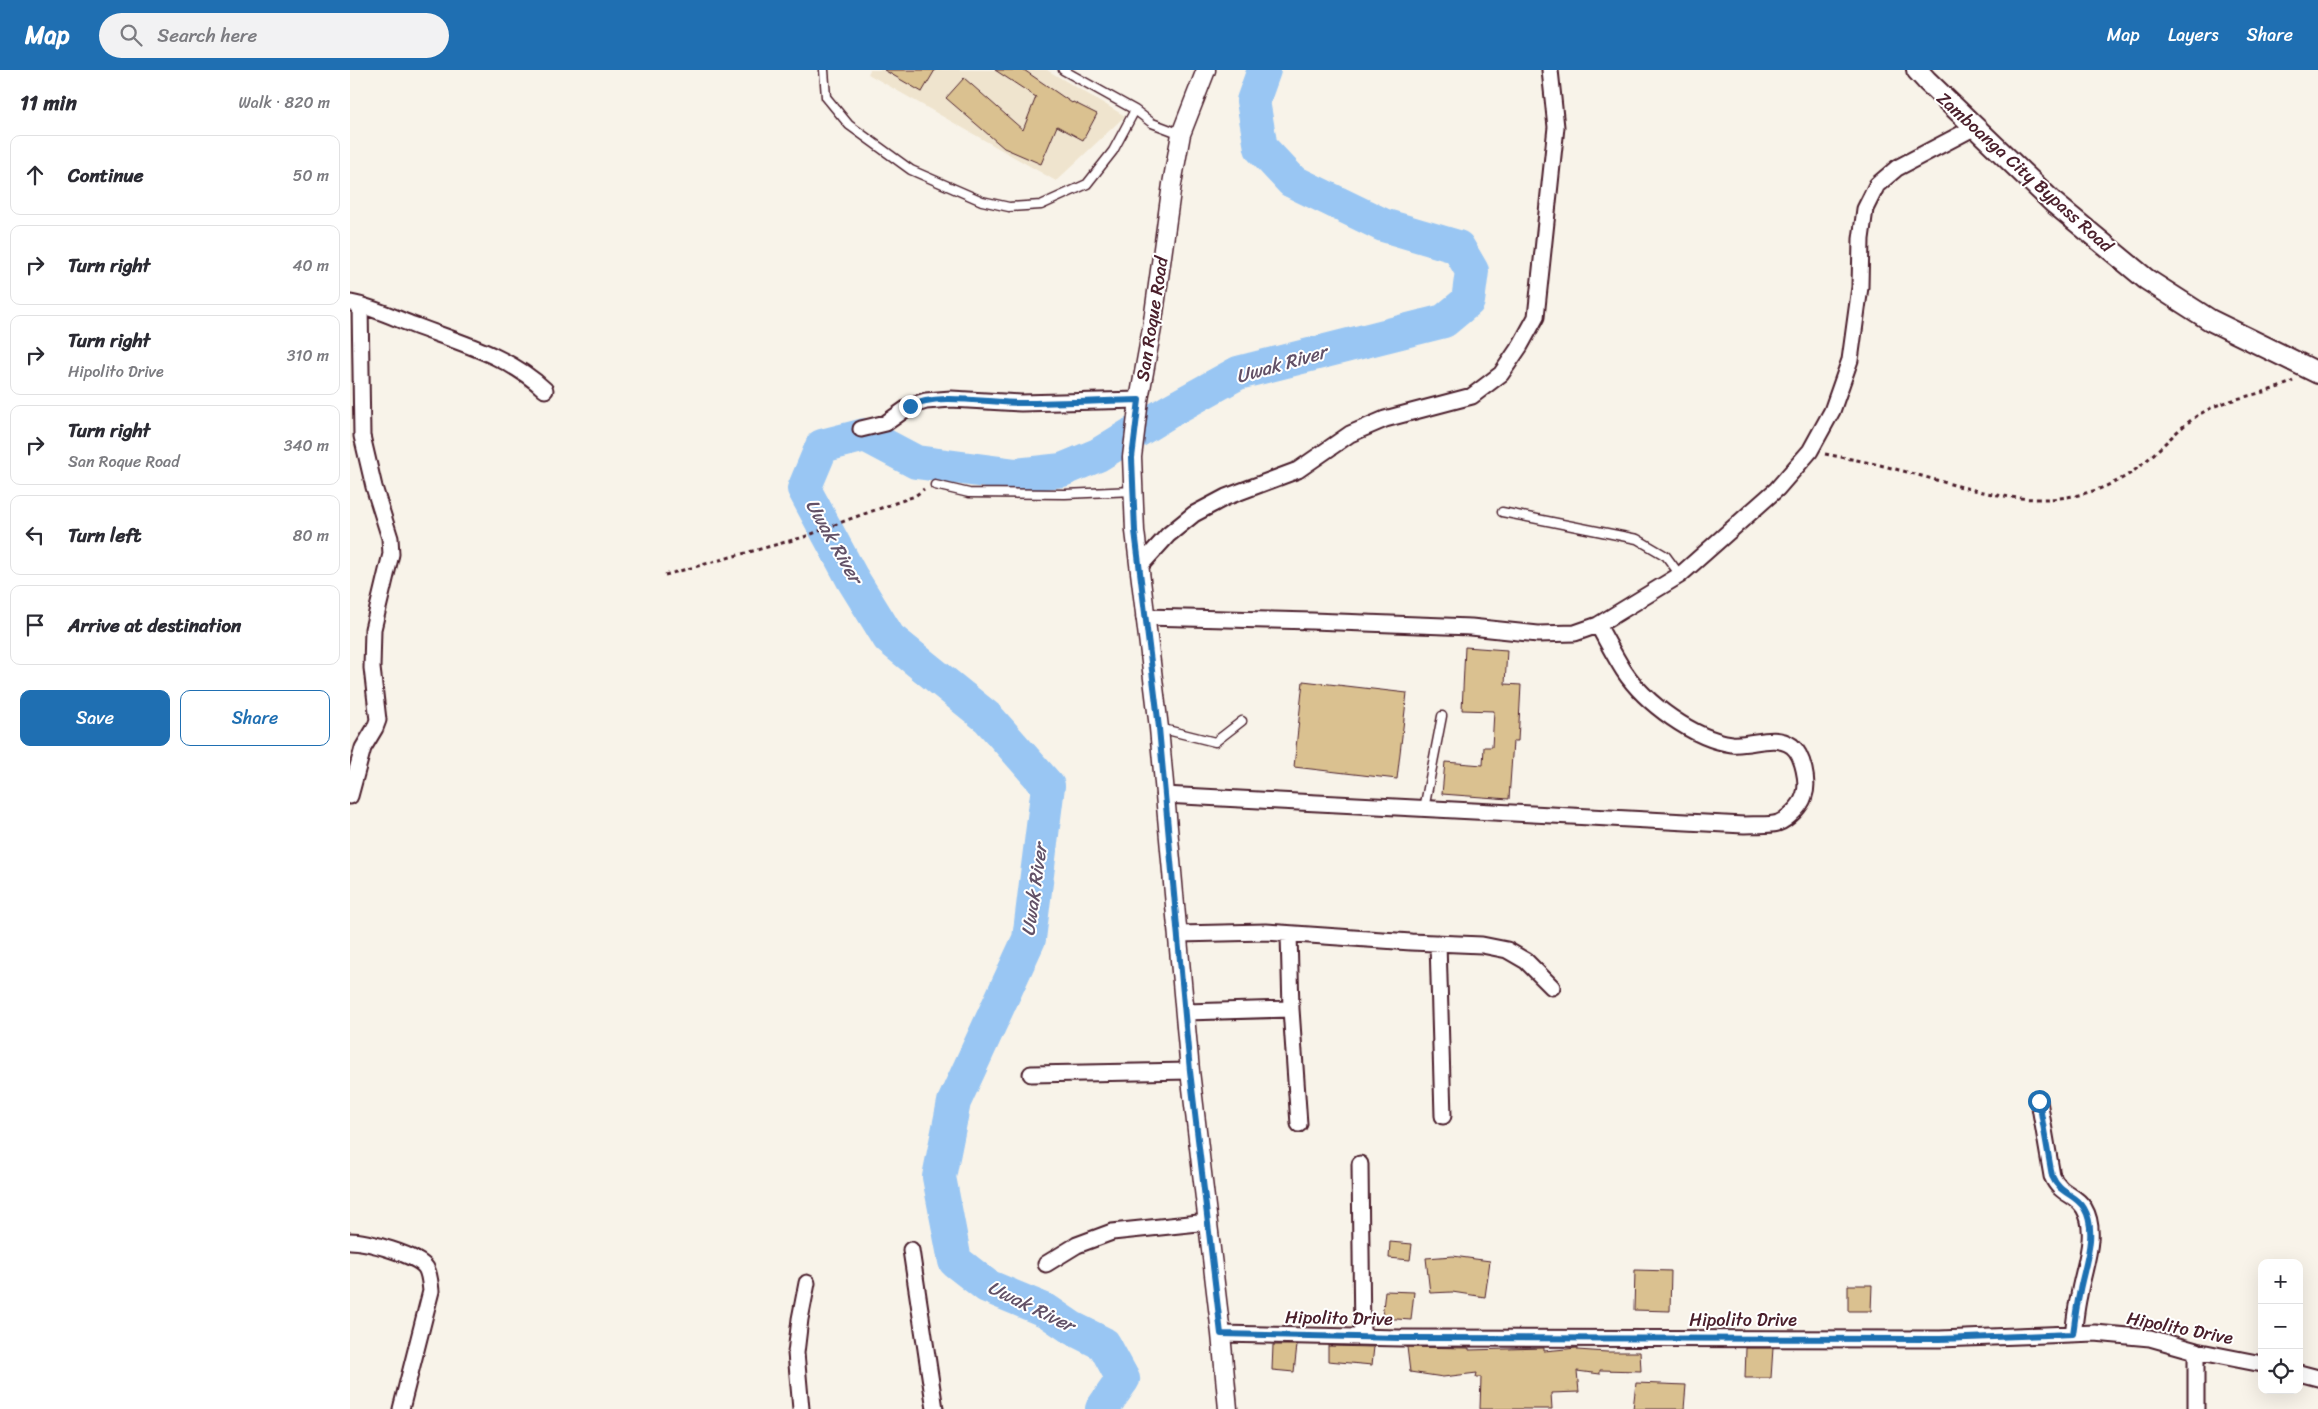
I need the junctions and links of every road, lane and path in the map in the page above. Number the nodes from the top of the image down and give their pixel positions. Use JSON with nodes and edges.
{"nodes":[{"id":1,"x":824,"y":70,"type":"edge"},
{"id":2,"x":1063,"y":70,"type":"edge"},
{"id":3,"x":1206,"y":70,"type":"edge"},
{"id":4,"x":1550,"y":70,"type":"edge"},
{"id":5,"x":1917,"y":70,"type":"edge"},
{"id":6,"x":1135,"y":110,"type":"junction"},
{"id":7,"x":1974,"y":127,"type":"junction"},
{"id":8,"x":1181,"y":134,"type":"junction"},
{"id":9,"x":355,"y":304,"type":"edge"},
{"id":10,"x":2315,"y":369,"type":"edge"},
{"id":11,"x":545,"y":390,"type":"dead end"},
{"id":12,"x":1139,"y":400,"type":"junction"},
{"id":13,"x":861,"y":429,"type":"dead end"},
{"id":14,"x":1810,"y":451,"type":"junction"},
{"id":15,"x":935,"y":485,"type":"joint"},
{"id":16,"x":1134,"y":491,"type":"junction"},
{"id":17,"x":1502,"y":512,"type":"dead end"},
{"id":18,"x":1139,"y":567,"type":"junction"},
{"id":19,"x":665,"y":575,"type":"dead end"},
{"id":20,"x":1680,"y":575,"type":"junction"},
{"id":21,"x":1144,"y":618,"type":"junction"},
{"id":22,"x":1598,"y":625,"type":"junction"},
{"id":23,"x":1442,"y":716,"type":"dead end"},
{"id":24,"x":1242,"y":721,"type":"dead end"},
{"id":25,"x":1159,"y":728,"type":"junction"},
{"id":26,"x":1164,"y":795,"type":"junction"},
{"id":27,"x":350,"y":796,"type":"edge"},
{"id":28,"x":1424,"y":809,"type":"junction"},
{"id":29,"x":1179,"y":934,"type":"junction"},
{"id":30,"x":1289,"y":934,"type":"junction"},
{"id":31,"x":1438,"y":943,"type":"junction"},
{"id":32,"x":1552,"y":987,"type":"dead end"},
{"id":33,"x":1291,"y":1009,"type":"junction"},
{"id":34,"x":1186,"y":1012,"type":"junction"},
{"id":35,"x":1190,"y":1071,"type":"junction"},
{"id":36,"x":1031,"y":1074,"type":"dead end"},
{"id":37,"x":2039,"y":1101,"type":"dead end"},
{"id":38,"x":1443,"y":1116,"type":"dead end"},
{"id":39,"x":1299,"y":1124,"type":"dead end"},
{"id":40,"x":1360,"y":1164,"type":"dead end"},
{"id":41,"x":1208,"y":1222,"type":"junction"},
{"id":42,"x":350,"y":1242,"type":"edge"},
{"id":43,"x":911,"y":1250,"type":"dead end"},
{"id":44,"x":1046,"y":1264,"type":"dead end"},
{"id":45,"x":807,"y":1283,"type":"dead end"},
{"id":46,"x":1221,"y":1334,"type":"junction"},
{"id":47,"x":2073,"y":1334,"type":"junction"},
{"id":48,"x":1362,"y":1337,"type":"junction"},
{"id":49,"x":2196,"y":1351,"type":"junction"},
{"id":50,"x":2258,"y":1363,"type":"edge"},
{"id":51,"x":2303,"y":1374,"type":"edge"},
{"id":52,"x":2318,"y":1378,"type":"edge"},
{"id":53,"x":401,"y":1409,"type":"edge"},
{"id":54,"x":801,"y":1409,"type":"edge"},
{"id":55,"x":936,"y":1409,"type":"edge"},
{"id":56,"x":1228,"y":1409,"type":"edge"},
{"id":57,"x":2196,"y":1409,"type":"edge"}],
"edges":[{"from":1,"to":6,"type":"lane"},
{"from":2,"to":6,"type":"lane"},
{"from":3,"to":8,"type":"street","name":"San Roque Road"},
{"from":4,"to":18,"type":"street"},
{"from":5,"to":7,"type":"main road","name":"Zamboanga City Bypass Road"},
{"from":6,"to":8,"type":"lane"},
{"from":7,"to":10,"type":"main road","name":"Zamboanga City Bypass Road"},
{"from":7,"to":14,"type":"street"},
{"from":8,"to":12,"type":"street","name":"San Roque Road"},
{"from":9,"to":11,"type":"street"},
{"from":9,"to":27,"type":"street"},
{"from":10,"to":14,"type":"path"},
{"from":12,"to":13,"type":"street"},
{"from":12,"to":16,"type":"street","name":"San Roque Road"},
{"from":14,"to":20,"type":"street"},
{"from":15,"to":16,"type":"lane"},
{"from":15,"to":19,"type":"path"},
{"from":16,"to":18,"type":"street","name":"San Roque Road"},
{"from":17,"to":20,"type":"lane"},
{"from":18,"to":21,"type":"street","name":"San Roque Road"},
{"from":20,"to":22,"type":"street"},
{"from":21,"to":22,"type":"street"},
{"from":21,"to":25,"type":"street","name":"San Roque Road"},
{"from":22,"to":28,"type":"street"},
{"from":23,"to":28,"type":"lane"},
{"from":24,"to":25,"type":"lane"},
{"from":25,"to":26,"type":"street","name":"San Roque Road"},
{"from":26,"to":28,"type":"street"},
{"from":26,"to":29,"type":"street","name":"San Roque Road"},
{"from":29,"to":30,"type":"street"},
{"from":29,"to":34,"type":"street","name":"San Roque Road"},
{"from":30,"to":31,"type":"street"},
{"from":30,"to":33,"type":"street"},
{"from":31,"to":32,"type":"street"},
{"from":31,"to":38,"type":"street"},
{"from":33,"to":34,"type":"street"},
{"from":33,"to":39,"type":"street"},
{"from":34,"to":35,"type":"street","name":"San Roque Road"},
{"from":35,"to":36,"type":"street"},
{"from":35,"to":41,"type":"street","name":"San Roque Road"},
{"from":37,"to":47,"type":"street"},
{"from":40,"to":48,"type":"street"},
{"from":41,"to":44,"type":"street"},
{"from":41,"to":46,"type":"street","name":"San Roque Road"},
{"from":42,"to":53,"type":"street"},
{"from":43,"to":55,"type":"street"},
{"from":45,"to":54,"type":"street"},
{"from":46,"to":48,"type":"street","name":"Hipolito Drive"},
{"from":46,"to":56,"type":"street","name":"San Roque Road"},
{"from":47,"to":48,"type":"street","name":"Hipolito Drive"},
{"from":47,"to":49,"type":"street","name":"Hipolito Drive"},
{"from":49,"to":50,"type":"street","name":"Hipolito Drive"},
{"from":49,"to":57,"type":"street"},
{"from":51,"to":52,"type":"street"}]}
